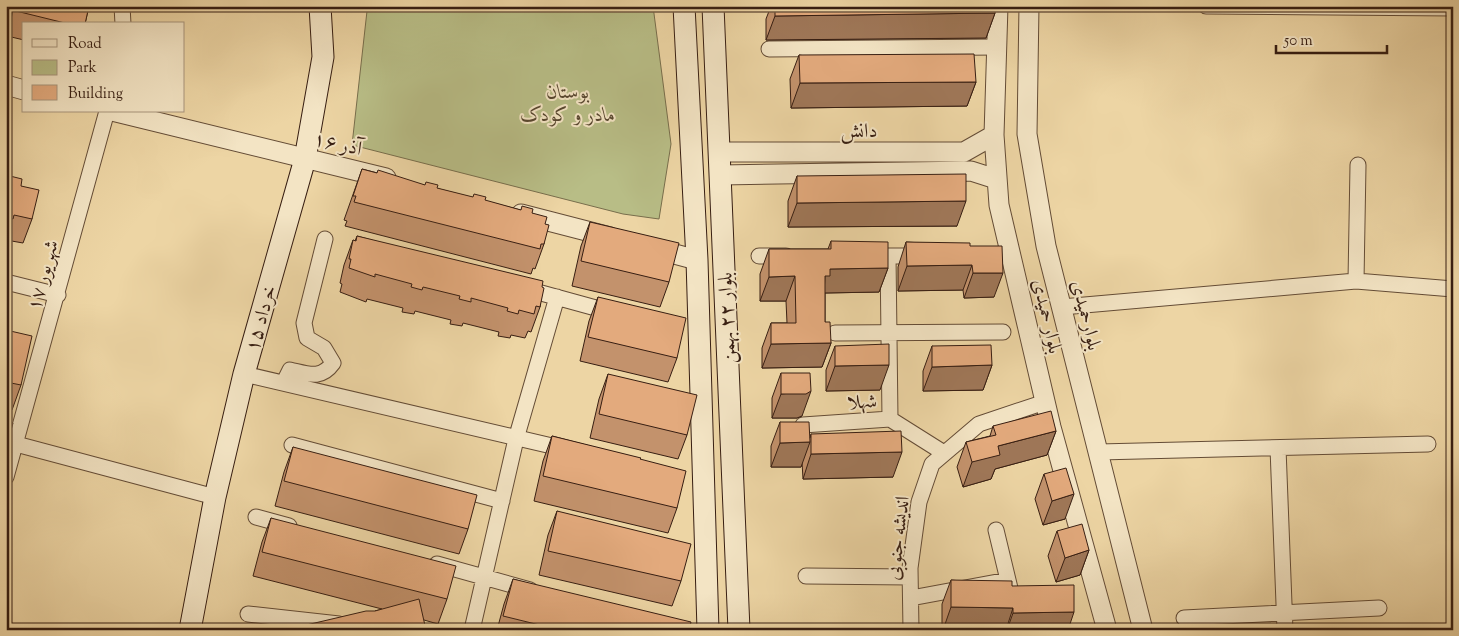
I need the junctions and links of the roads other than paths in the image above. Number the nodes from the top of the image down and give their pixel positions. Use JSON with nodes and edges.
{"nodes":[{"id":1,"x":122,"y":6,"type":"edge"},
{"id":2,"x":320,"y":6,"type":"edge"},
{"id":3,"x":684,"y":6,"type":"edge"},
{"id":4,"x":713,"y":6,"type":"edge"},
{"id":5,"x":998,"y":6,"type":"edge"},
{"id":6,"x":1029,"y":6,"type":"edge"},
{"id":7,"x":1206,"y":6,"type":"edge"},
{"id":8,"x":1453,"y":8,"type":"edge"},
{"id":9,"x":123,"y":22,"type":"edge"},
{"id":10,"x":997,"y":48,"type":"junction"},
{"id":11,"x":769,"y":50,"type":"dead end"},
{"id":12,"x":6,"y":85,"type":"edge"},
{"id":13,"x":22,"y":89,"type":"edge"},
{"id":14,"x":107,"y":112,"type":"edge"},
{"id":15,"x":116,"y":112,"type":"edge"},
{"id":16,"x":994,"y":135,"type":"junction"},
{"id":17,"x":720,"y":152,"type":"junction"},
{"id":18,"x":305,"y":159,"type":"junction"},
{"id":19,"x":1358,"y":165,"type":"dead end"},
{"id":20,"x":721,"y":175,"type":"junction"},
{"id":21,"x":996,"y":179,"type":"junction"},
{"id":22,"x":403,"y":182,"type":"edge"},
{"id":23,"x":508,"y":210,"type":"edge"},
{"id":24,"x":325,"y":239,"type":"dead end"},
{"id":25,"x":759,"y":256,"type":"dead end"},
{"id":26,"x":799,"y":256,"type":"edge"},
{"id":27,"x":858,"y":256,"type":"edge"},
{"id":28,"x":888,"y":256,"type":"junction"},
{"id":29,"x":937,"y":256,"type":"edge"},
{"id":30,"x":698,"y":260,"type":"junction"},
{"id":31,"x":6,"y":282,"type":"edge"},
{"id":32,"x":1356,"y":282,"type":"junction"},
{"id":33,"x":511,"y":285,"type":"edge"},
{"id":34,"x":1453,"y":289,"type":"edge"},
{"id":35,"x":58,"y":296,"type":"junction"},
{"id":36,"x":557,"y":297,"type":"junction"},
{"id":37,"x":1062,"y":307,"type":"junction"},
{"id":38,"x":628,"y":316,"type":"edge"},
{"id":39,"x":889,"y":332,"type":"junction"},
{"id":40,"x":1003,"y":332,"type":"dead end"},
{"id":41,"x":835,"y":333,"type":"dead end"},
{"id":42,"x":244,"y":374,"type":"junction"},
{"id":43,"x":284,"y":382,"type":"junction"},
{"id":44,"x":729,"y":394,"type":"junction"},
{"id":45,"x":701,"y":396,"type":"junction"},
{"id":46,"x":1045,"y":402,"type":"junction"},
{"id":47,"x":890,"y":419,"type":"junction"},
{"id":48,"x":803,"y":425,"type":"edge"},
{"id":49,"x":516,"y":438,"type":"junction"},
{"id":50,"x":16,"y":444,"type":"junction"},
{"id":51,"x":1428,"y":444,"type":"dead end"},
{"id":52,"x":292,"y":445,"type":"edge"},
{"id":53,"x":1278,"y":448,"type":"junction"},
{"id":54,"x":581,"y":452,"type":"edge"},
{"id":55,"x":1098,"y":452,"type":"junction"},
{"id":56,"x":944,"y":453,"type":"junction"},
{"id":57,"x":6,"y":477,"type":"edge"},
{"id":58,"x":215,"y":497,"type":"junction"},
{"id":59,"x":502,"y":501,"type":"junction"},
{"id":60,"x":256,"y":517,"type":"dead end"},
{"id":61,"x":304,"y":530,"type":"edge"},
{"id":62,"x":996,"y":530,"type":"dead end"},
{"id":63,"x":418,"y":559,"type":"edge"},
{"id":64,"x":485,"y":576,"type":"junction"},
{"id":65,"x":806,"y":576,"type":"dead end"},
{"id":66,"x":910,"y":576,"type":"junction"},
{"id":67,"x":1008,"y":580,"type":"junction"},
{"id":68,"x":548,"y":595,"type":"edge"},
{"id":69,"x":911,"y":598,"type":"junction"},
{"id":70,"x":1013,"y":602,"type":"edge"},
{"id":71,"x":1379,"y":608,"type":"dead end"},
{"id":72,"x":1284,"y":613,"type":"junction"},
{"id":73,"x":248,"y":614,"type":"dead end"},
{"id":74,"x":1184,"y":618,"type":"dead end"},
{"id":75,"x":328,"y":626,"type":"edge"},
{"id":76,"x":354,"y":626,"type":"edge"},
{"id":77,"x":190,"y":630,"type":"edge"},
{"id":78,"x":472,"y":630,"type":"edge"},
{"id":79,"x":708,"y":630,"type":"edge"},
{"id":80,"x":739,"y":630,"type":"edge"},
{"id":81,"x":911,"y":630,"type":"edge"},
{"id":82,"x":1107,"y":630,"type":"edge"},
{"id":83,"x":1143,"y":630,"type":"edge"},
{"id":84,"x":1285,"y":630,"type":"edge"}],
"edges":[{"from":1,"to":9,"type":"street"},
{"from":2,"to":18,"type":"main road","name":"۱۵ خرداد"},
{"from":3,"to":30,"type":"main road","name":"بلوار ۲۲ بهمن"},
{"from":4,"to":17,"type":"main road","name":"بلوار ۲۲ بهمن"},
{"from":5,"to":10,"type":"street","name":"بلوار حمیدی"},
{"from":6,"to":37,"type":"street","name":"بلوارحمیدی"},
{"from":7,"to":8,"type":"street"},
{"from":10,"to":11,"type":"street"},
{"from":10,"to":16,"type":"street","name":"بلوار حمیدی"},
{"from":12,"to":13,"type":"street"},
{"from":14,"to":35,"type":"street","name":"۱۷ شهریور"},
{"from":15,"to":18,"type":"street","name":"۱۶ آذر"},
{"from":16,"to":17,"type":"street","name":"دانش"},
{"from":16,"to":21,"type":"street","name":"بلوار حمیدی"},
{"from":17,"to":20,"type":"main road","name":"بلوار ۲۲ بهمن"},
{"from":18,"to":22,"type":"street","name":"۱۶ آذر"},
{"from":18,"to":42,"type":"main road","name":"۱۵ خرداد"},
{"from":19,"to":32,"type":"street"},
{"from":20,"to":21,"type":"street"},
{"from":20,"to":44,"type":"main road","name":"بلوار ۲۲ بهمن"},
{"from":21,"to":46,"type":"street","name":"بلوار حمیدی"},
{"from":23,"to":30,"type":"street"},
{"from":24,"to":43,"type":"street"},
{"from":25,"to":26,"type":"street"},
{"from":27,"to":28,"type":"street"},
{"from":28,"to":29,"type":"street"},
{"from":28,"to":39,"type":"street"},
{"from":30,"to":45,"type":"main road","name":"بلوار ۲۲ بهمن"},
{"from":31,"to":35,"type":"street"},
{"from":32,"to":34,"type":"street"},
{"from":32,"to":37,"type":"street"},
{"from":33,"to":36,"type":"street"},
{"from":35,"to":50,"type":"street","name":"۱۷ شهریور"},
{"from":36,"to":38,"type":"street"},
{"from":36,"to":49,"type":"street"},
{"from":37,"to":55,"type":"street","name":"بلوارحمیدی"},
{"from":39,"to":40,"type":"street"},
{"from":39,"to":41,"type":"street"},
{"from":39,"to":47,"type":"street"},
{"from":42,"to":43,"type":"street"},
{"from":42,"to":58,"type":"main road","name":"۱۵ خرداد"},
{"from":43,"to":49,"type":"street"},
{"from":44,"to":45,"type":"main road"},
{"from":44,"to":80,"type":"main road","name":"بلوار ۲۲ بهمن"},
{"from":45,"to":79,"type":"main road","name":"بلوار ۲۲ بهمن"},
{"from":46,"to":56,"type":"street","name":"اندیشه جنوبی"},
{"from":46,"to":82,"type":"street","name":"بلوار حمیدی"},
{"from":47,"to":48,"type":"street","name":"شهلا"},
{"from":47,"to":56,"type":"street","name":"شهلا"},
{"from":49,"to":54,"type":"street"},
{"from":49,"to":59,"type":"street"},
{"from":50,"to":57,"type":"street","name":"۱۷ شهریور"},
{"from":50,"to":58,"type":"street"},
{"from":51,"to":53,"type":"street"},
{"from":52,"to":59,"type":"street"},
{"from":53,"to":55,"type":"street"},
{"from":53,"to":72,"type":"street"},
{"from":55,"to":83,"type":"street","name":"بلوارحمیدی"},
{"from":56,"to":66,"type":"street","name":"اندیشه جنوبی"},
{"from":58,"to":77,"type":"main road","name":"۱۵ خرداد"},
{"from":59,"to":64,"type":"street"},
{"from":60,"to":61,"type":"street"},
{"from":62,"to":67,"type":"street"},
{"from":63,"to":64,"type":"street"},
{"from":64,"to":68,"type":"street"},
{"from":64,"to":78,"type":"street"},
{"from":65,"to":66,"type":"street"},
{"from":66,"to":69,"type":"street","name":"اندیشه جنوبی"},
{"from":67,"to":69,"type":"street"},
{"from":67,"to":70,"type":"street"},
{"from":69,"to":81,"type":"street","name":"اندیشه جنوبی"},
{"from":71,"to":72,"type":"street"},
{"from":72,"to":74,"type":"street"},
{"from":72,"to":84,"type":"street"},
{"from":73,"to":75,"type":"street"},
{"from":75,"to":76,"type":"street"}]}
